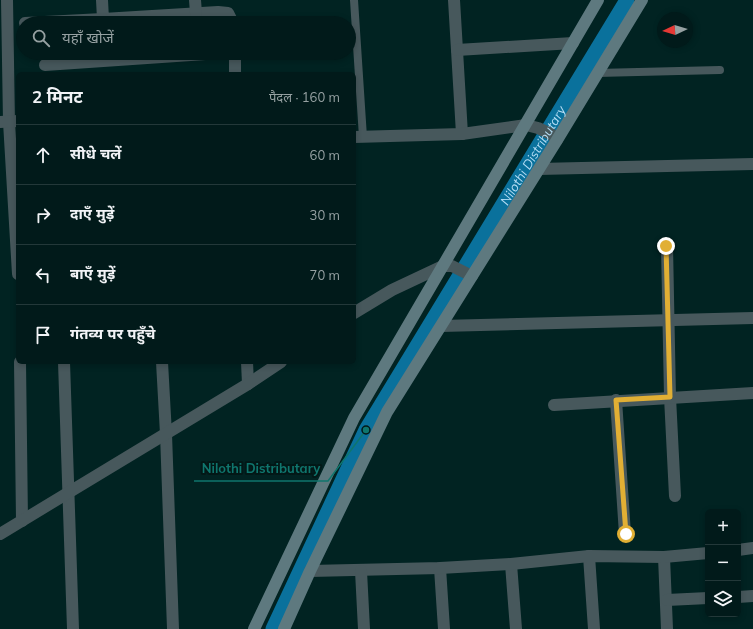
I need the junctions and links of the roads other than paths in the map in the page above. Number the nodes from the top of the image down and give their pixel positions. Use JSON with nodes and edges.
{"nodes":[{"id":1,"x":7,"y":0,"type":"edge"},
{"id":2,"x":102,"y":0,"type":"edge"},
{"id":3,"x":195,"y":0,"type":"edge"},
{"id":4,"x":354,"y":0,"type":"edge"},
{"id":5,"x":454,"y":0,"type":"edge"},
{"id":6,"x":598,"y":0,"type":"edge"},
{"id":7,"x":642,"y":0,"type":"edge"},
{"id":8,"x":196,"y":13,"type":"junction"},
{"id":9,"x":103,"y":16,"type":"edge"},
{"id":10,"x":150,"y":16,"type":"edge"},
{"id":11,"x":230,"y":16,"type":"edge"},
{"id":12,"x":354,"y":16,"type":"edge"},
{"id":13,"x":16,"y":23,"type":"edge"},
{"id":14,"x":7,"y":24,"type":"junction"},
{"id":15,"x":573,"y":44,"type":"junction"},
{"id":16,"x":457,"y":50,"type":"junction"},
{"id":17,"x":118,"y":60,"type":"edge"},
{"id":18,"x":235,"y":60,"type":"edge"},
{"id":19,"x":354,"y":60,"type":"edge"},
{"id":20,"x":45,"y":65,"type":"dead end"},
{"id":21,"x":720,"y":70,"type":"dead end"},
{"id":22,"x":235,"y":72,"type":"edge"},
{"id":23,"x":354,"y":72,"type":"edge"},
{"id":24,"x":597,"y":73,"type":"junction"},
{"id":25,"x":356,"y":101,"type":"edge"},
{"id":26,"x":9,"y":122,"type":"edge"},
{"id":27,"x":526,"y":125,"type":"junction"},
{"id":28,"x":462,"y":134,"type":"junction"},
{"id":29,"x":358,"y":137,"type":"edge"},
{"id":30,"x":554,"y":137,"type":"junction"},
{"id":31,"x":753,"y":164,"type":"edge"},
{"id":32,"x":539,"y":169,"type":"junction"},
{"id":33,"x":16,"y":240,"type":"edge"},
{"id":34,"x":666,"y":246,"type":"dead end"},
{"id":35,"x":448,"y":266,"type":"junction"},
{"id":36,"x":469,"y":275,"type":"junction"},
{"id":37,"x":356,"y":312,"type":"edge"},
{"id":38,"x":753,"y":318,"type":"edge"},
{"id":39,"x":668,"y":321,"type":"junction"},
{"id":40,"x":441,"y":326,"type":"junction"},
{"id":41,"x":20,"y":364,"type":"edge"},
{"id":42,"x":64,"y":364,"type":"edge"},
{"id":43,"x":162,"y":364,"type":"edge"},
{"id":44,"x":247,"y":364,"type":"edge"},
{"id":45,"x":278,"y":364,"type":"edge"},
{"id":46,"x":248,"y":384,"type":"junction"},
{"id":47,"x":753,"y":393,"type":"edge"},
{"id":48,"x":670,"y":397,"type":"junction"},
{"id":49,"x":616,"y":400,"type":"junction"},
{"id":50,"x":554,"y":405,"type":"dead end"},
{"id":51,"x":166,"y":434,"type":"junction"},
{"id":52,"x":68,"y":493,"type":"junction"},
{"id":53,"x":675,"y":496,"type":"dead end"},
{"id":54,"x":22,"y":521,"type":"junction"},
{"id":55,"x":0,"y":534,"type":"edge"},
{"id":56,"x":626,"y":534,"type":"dead end"},
{"id":57,"x":753,"y":548,"type":"edge"},
{"id":58,"x":741,"y":550,"type":"edge"},
{"id":59,"x":705,"y":553,"type":"edge"},
{"id":60,"x":589,"y":556,"type":"junction"},
{"id":61,"x":664,"y":557,"type":"junction"},
{"id":62,"x":511,"y":564,"type":"junction"},
{"id":63,"x":440,"y":568,"type":"junction"},
{"id":64,"x":361,"y":571,"type":"junction"},
{"id":65,"x":310,"y":572,"type":"junction"},
{"id":66,"x":753,"y":596,"type":"edge"},
{"id":67,"x":741,"y":597,"type":"edge"},
{"id":68,"x":705,"y":598,"type":"edge"},
{"id":69,"x":667,"y":600,"type":"junction"},
{"id":70,"x":73,"y":629,"type":"edge"},
{"id":71,"x":173,"y":629,"type":"edge"},
{"id":72,"x":254,"y":629,"type":"edge"},
{"id":73,"x":284,"y":629,"type":"edge"},
{"id":74,"x":364,"y":629,"type":"edge"},
{"id":75,"x":444,"y":629,"type":"edge"},
{"id":76,"x":516,"y":629,"type":"edge"},
{"id":77,"x":594,"y":629,"type":"edge"},
{"id":78,"x":668,"y":629,"type":"edge"}],
"edges":[{"from":1,"to":14,"type":"street"},
{"from":2,"to":9,"type":"street"},
{"from":3,"to":8,"type":"street"},
{"from":4,"to":12,"type":"lane"},
{"from":5,"to":16,"type":"street"},
{"from":6,"to":15,"type":"street"},
{"from":7,"to":24,"type":"street"},
{"from":8,"to":10,"type":"street"},
{"from":8,"to":11,"type":"street"},
{"from":13,"to":14,"type":"street"},
{"from":14,"to":26,"type":"street"},
{"from":15,"to":16,"type":"street"},
{"from":15,"to":27,"type":"street"},
{"from":16,"to":28,"type":"street"},
{"from":17,"to":20,"type":"street"},
{"from":18,"to":22,"type":"street"},
{"from":19,"to":23,"type":"lane"},
{"from":21,"to":24,"type":"lane"},
{"from":24,"to":30,"type":"street"},
{"from":25,"to":29,"type":"lane"},
{"from":26,"to":33,"type":"street"},
{"from":27,"to":28,"type":"street"},
{"from":27,"to":30,"type":"street"},
{"from":27,"to":35,"type":"street"},
{"from":28,"to":29,"type":"street"},
{"from":30,"to":32,"type":"street"},
{"from":31,"to":32,"type":"street"},
{"from":32,"to":36,"type":"street"},
{"from":34,"to":39,"type":"street"},
{"from":35,"to":36,"type":"street"},
{"from":35,"to":37,"type":"street"},
{"from":35,"to":72,"type":"street"},
{"from":36,"to":40,"type":"street"},
{"from":38,"to":39,"type":"street"},
{"from":39,"to":40,"type":"street"},
{"from":39,"to":48,"type":"street"},
{"from":40,"to":65,"type":"street"},
{"from":41,"to":54,"type":"street"},
{"from":42,"to":52,"type":"street"},
{"from":43,"to":51,"type":"street"},
{"from":44,"to":46,"type":"street"},
{"from":45,"to":46,"type":"street"},
{"from":46,"to":51,"type":"street"},
{"from":47,"to":48,"type":"street"},
{"from":48,"to":49,"type":"street"},
{"from":48,"to":53,"type":"street"},
{"from":49,"to":50,"type":"street"},
{"from":49,"to":56,"type":"street"},
{"from":51,"to":52,"type":"street"},
{"from":51,"to":71,"type":"street"},
{"from":52,"to":54,"type":"street"},
{"from":52,"to":70,"type":"street"},
{"from":54,"to":55,"type":"street"},
{"from":57,"to":58,"type":"street"},
{"from":59,"to":61,"type":"street"},
{"from":60,"to":61,"type":"street"},
{"from":60,"to":62,"type":"street"},
{"from":60,"to":77,"type":"street"},
{"from":61,"to":69,"type":"street"},
{"from":62,"to":63,"type":"street"},
{"from":62,"to":76,"type":"street"},
{"from":63,"to":64,"type":"street"},
{"from":63,"to":75,"type":"street"},
{"from":64,"to":65,"type":"street"},
{"from":64,"to":74,"type":"street"},
{"from":65,"to":73,"type":"street"},
{"from":66,"to":67,"type":"street"},
{"from":68,"to":69,"type":"street"},
{"from":69,"to":78,"type":"street"}]}
